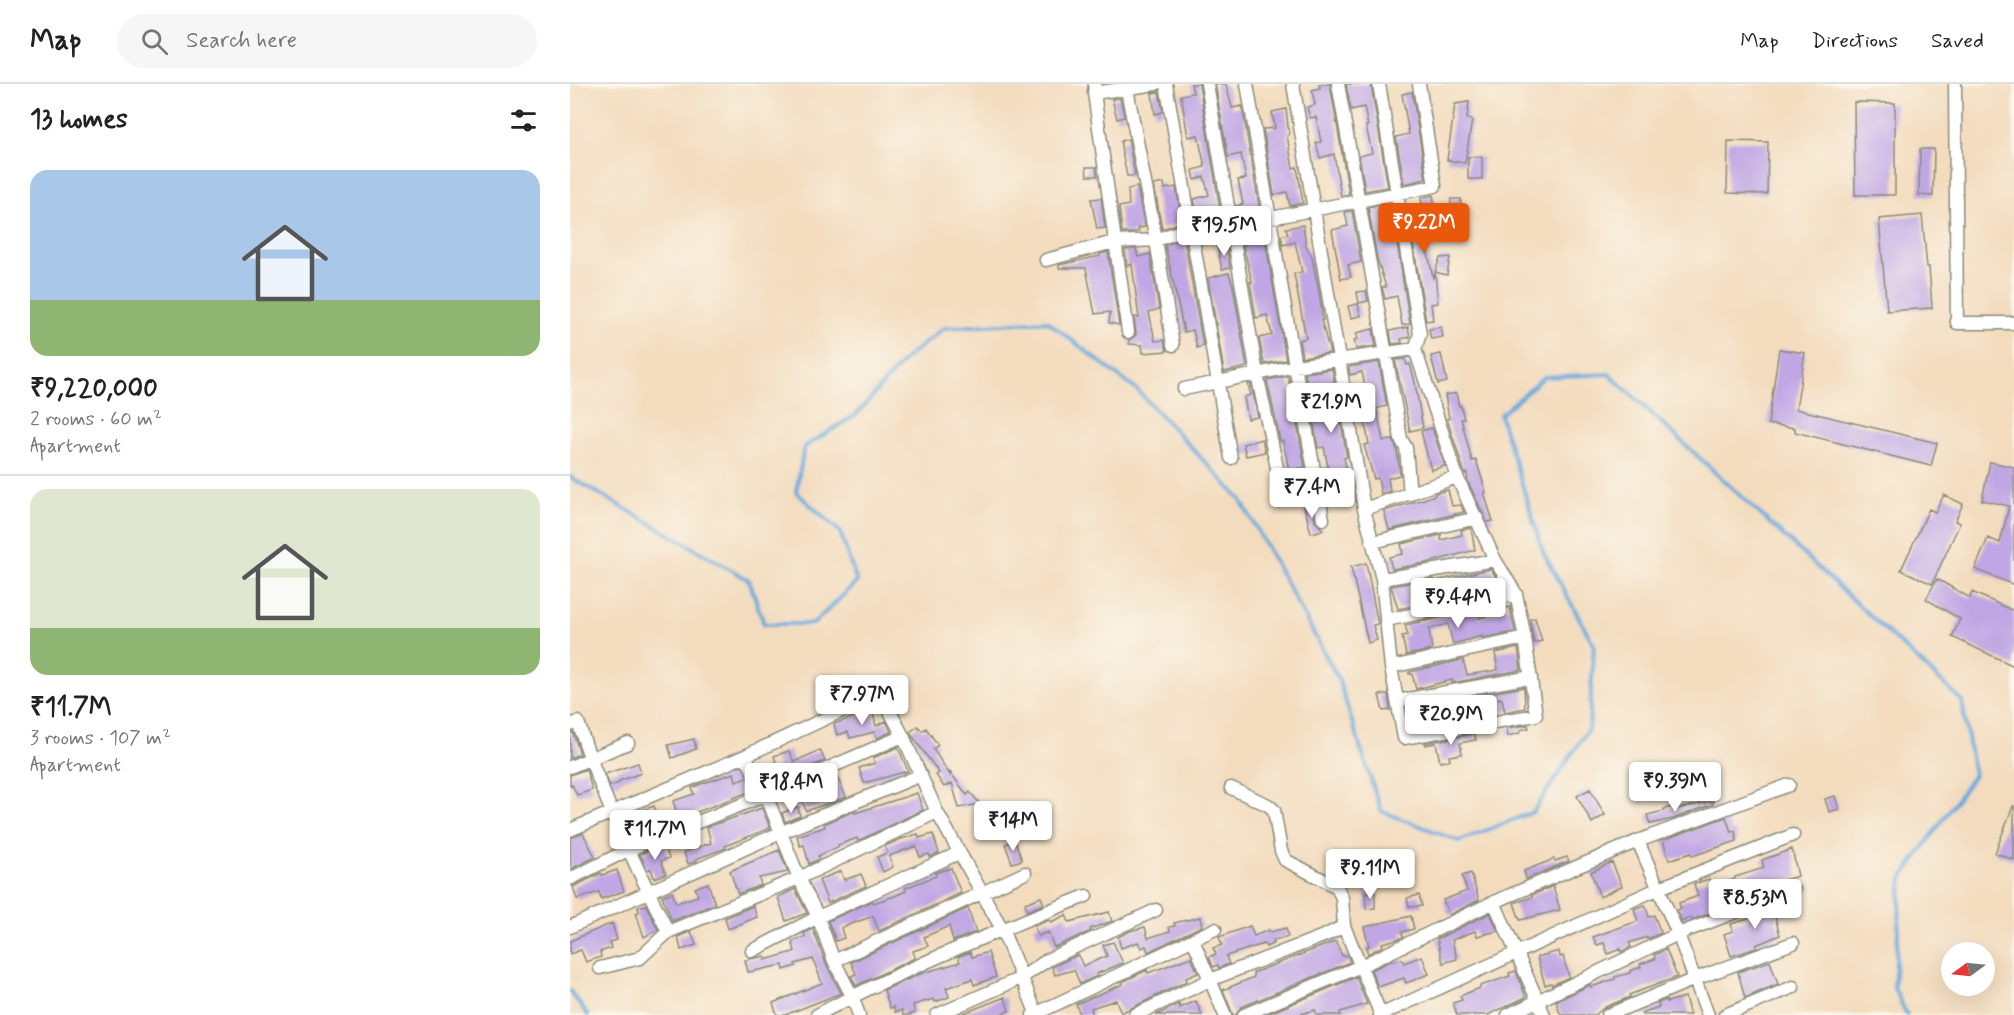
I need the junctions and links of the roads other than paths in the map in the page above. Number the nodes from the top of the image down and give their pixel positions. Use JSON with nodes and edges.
{"nodes":[{"id":1,"x":1156,"y":84,"type":"edge"},
{"id":2,"x":1166,"y":84,"type":"edge"},
{"id":3,"x":1207,"y":84,"type":"edge"},
{"id":4,"x":1247,"y":84,"type":"edge"},
{"id":5,"x":1293,"y":84,"type":"edge"},
{"id":6,"x":1338,"y":84,"type":"edge"},
{"id":7,"x":1379,"y":84,"type":"edge"},
{"id":8,"x":1419,"y":84,"type":"edge"},
{"id":9,"x":1955,"y":84,"type":"edge"},
{"id":10,"x":1094,"y":88,"type":"edge"},
{"id":11,"x":1126,"y":89,"type":"junction"},
{"id":12,"x":1398,"y":194,"type":"junction"},
{"id":13,"x":1358,"y":202,"type":"junction"},
{"id":14,"x":1315,"y":210,"type":"junction"},
{"id":15,"x":1270,"y":218,"type":"junction"},
{"id":16,"x":1232,"y":223,"type":"junction"},
{"id":17,"x":1192,"y":227,"type":"junction"},
{"id":18,"x":1156,"y":240,"type":"junction"},
{"id":19,"x":1114,"y":242,"type":"junction"},
{"id":20,"x":1046,"y":260,"type":"dead end"},
{"id":21,"x":2014,"y":323,"type":"edge"},
{"id":22,"x":1128,"y":332,"type":"dead end"},
{"id":23,"x":1173,"y":345,"type":"dead end"},
{"id":24,"x":1415,"y":349,"type":"junction"},
{"id":25,"x":1385,"y":352,"type":"junction"},
{"id":26,"x":1339,"y":358,"type":"junction"},
{"id":27,"x":1295,"y":366,"type":"junction"},
{"id":28,"x":1257,"y":374,"type":"junction"},
{"id":29,"x":1219,"y":383,"type":"junction"},
{"id":30,"x":1184,"y":389,"type":"dead end"},
{"id":31,"x":1231,"y":458,"type":"dead end"},
{"id":32,"x":1457,"y":477,"type":"junction"},
{"id":33,"x":1410,"y":494,"type":"junction"},
{"id":34,"x":1283,"y":496,"type":"dead end"},
{"id":35,"x":1364,"y":508,"type":"junction"},
{"id":36,"x":1477,"y":518,"type":"junction"},
{"id":37,"x":1323,"y":519,"type":"dead end"},
{"id":38,"x":1373,"y":542,"type":"junction"},
{"id":39,"x":1495,"y":560,"type":"junction"},
{"id":40,"x":1382,"y":579,"type":"junction"},
{"id":41,"x":1516,"y":594,"type":"junction"},
{"id":42,"x":1386,"y":620,"type":"junction"},
{"id":43,"x":1525,"y":638,"type":"junction"},
{"id":44,"x":1391,"y":667,"type":"junction"},
{"id":45,"x":1531,"y":677,"type":"junction"},
{"id":46,"x":1397,"y":701,"type":"junction"},
{"id":47,"x":570,"y":725,"type":"edge"},
{"id":48,"x":903,"y":736,"type":"junction"},
{"id":49,"x":627,"y":743,"type":"dead end"},
{"id":50,"x":745,"y":756,"type":"junction"},
{"id":51,"x":589,"y":758,"type":"junction"},
{"id":52,"x":570,"y":767,"type":"edge"},
{"id":53,"x":921,"y":775,"type":"junction"},
{"id":54,"x":1789,"y":784,"type":"dead end"},
{"id":55,"x":1231,"y":788,"type":"dead end"},
{"id":56,"x":766,"y":795,"type":"junction"},
{"id":57,"x":937,"y":812,"type":"junction"},
{"id":58,"x":612,"y":813,"type":"junction"},
{"id":59,"x":570,"y":831,"type":"edge"},
{"id":60,"x":782,"y":832,"type":"junction"},
{"id":61,"x":1793,"y":835,"type":"dead end"},
{"id":62,"x":1638,"y":841,"type":"junction"},
{"id":63,"x":630,"y":849,"type":"junction"},
{"id":64,"x":959,"y":853,"type":"junction"},
{"id":65,"x":1025,"y":873,"type":"dead end"},
{"id":66,"x":800,"y":878,"type":"junction"},
{"id":67,"x":570,"y":879,"type":"edge"},
{"id":68,"x":1658,"y":889,"type":"junction"},
{"id":69,"x":1794,"y":890,"type":"dead end"},
{"id":70,"x":649,"y":892,"type":"junction"},
{"id":71,"x":983,"y":893,"type":"junction"},
{"id":72,"x":1086,"y":896,"type":"dead end"},
{"id":73,"x":1494,"y":902,"type":"junction"},
{"id":74,"x":1156,"y":910,"type":"dead end"},
{"id":75,"x":818,"y":916,"type":"junction"},
{"id":76,"x":1344,"y":926,"type":"junction"},
{"id":77,"x":570,"y":927,"type":"edge"},
{"id":78,"x":1002,"y":929,"type":"junction"},
{"id":79,"x":1215,"y":929,"type":"dead end"},
{"id":80,"x":668,"y":932,"type":"junction"},
{"id":81,"x":1678,"y":934,"type":"junction"},
{"id":82,"x":1193,"y":940,"type":"junction"},
{"id":83,"x":1793,"y":942,"type":"dead end"},
{"id":84,"x":752,"y":951,"type":"dead end"},
{"id":85,"x":1516,"y":952,"type":"junction"},
{"id":86,"x":834,"y":961,"type":"junction"},
{"id":87,"x":1361,"y":966,"type":"junction"},
{"id":88,"x":600,"y":968,"type":"dead end"},
{"id":89,"x":1022,"y":978,"type":"junction"},
{"id":90,"x":1695,"y":979,"type":"junction"},
{"id":91,"x":1210,"y":980,"type":"junction"},
{"id":92,"x":1793,"y":987,"type":"dead end"},
{"id":93,"x":852,"y":996,"type":"junction"},
{"id":94,"x":1538,"y":1001,"type":"junction"},
{"id":95,"x":1036,"y":1014,"type":"edge"},
{"id":96,"x":817,"y":1015,"type":"edge"},
{"id":97,"x":859,"y":1015,"type":"edge"},
{"id":98,"x":938,"y":1015,"type":"edge"},
{"id":99,"x":1135,"y":1015,"type":"edge"},
{"id":100,"x":1225,"y":1015,"type":"edge"},
{"id":101,"x":1244,"y":1015,"type":"edge"},
{"id":102,"x":1380,"y":1015,"type":"edge"},
{"id":103,"x":1508,"y":1015,"type":"edge"},
{"id":104,"x":1544,"y":1015,"type":"edge"},
{"id":105,"x":1608,"y":1015,"type":"edge"},
{"id":106,"x":1708,"y":1015,"type":"edge"},
{"id":107,"x":1725,"y":1015,"type":"edge"}],
"edges":[{"from":1,"to":11,"type":"street"},
{"from":2,"to":17,"type":"street"},
{"from":3,"to":16,"type":"street"},
{"from":4,"to":15,"type":"street"},
{"from":5,"to":14,"type":"street"},
{"from":6,"to":13,"type":"street"},
{"from":7,"to":12,"type":"street"},
{"from":8,"to":12,"type":"street"},
{"from":9,"to":21,"type":"street"},
{"from":10,"to":11,"type":"street"},
{"from":10,"to":19,"type":"street"},
{"from":11,"to":18,"type":"street"},
{"from":12,"to":13,"type":"street"},
{"from":12,"to":24,"type":"street"},
{"from":13,"to":14,"type":"street"},
{"from":13,"to":25,"type":"street"},
{"from":14,"to":15,"type":"street"},
{"from":14,"to":26,"type":"street"},
{"from":15,"to":16,"type":"street"},
{"from":15,"to":27,"type":"street"},
{"from":16,"to":17,"type":"street"},
{"from":16,"to":28,"type":"street"},
{"from":17,"to":18,"type":"street"},
{"from":17,"to":29,"type":"street"},
{"from":18,"to":19,"type":"street"},
{"from":18,"to":23,"type":"street"},
{"from":19,"to":20,"type":"street"},
{"from":19,"to":22,"type":"street"},
{"from":24,"to":25,"type":"street"},
{"from":24,"to":32,"type":"street"},
{"from":25,"to":26,"type":"street"},
{"from":25,"to":33,"type":"street"},
{"from":26,"to":27,"type":"street"},
{"from":26,"to":35,"type":"street"},
{"from":27,"to":28,"type":"street"},
{"from":27,"to":37,"type":"street"},
{"from":28,"to":29,"type":"street"},
{"from":28,"to":34,"type":"street"},
{"from":29,"to":30,"type":"street"},
{"from":29,"to":31,"type":"street"},
{"from":32,"to":33,"type":"street"},
{"from":32,"to":36,"type":"street"},
{"from":33,"to":35,"type":"street"},
{"from":35,"to":38,"type":"street"},
{"from":36,"to":38,"type":"street"},
{"from":36,"to":39,"type":"street"},
{"from":38,"to":40,"type":"street"},
{"from":39,"to":40,"type":"street"},
{"from":39,"to":41,"type":"street"},
{"from":40,"to":42,"type":"street"},
{"from":41,"to":42,"type":"street"},
{"from":41,"to":43,"type":"street"},
{"from":42,"to":44,"type":"street"},
{"from":43,"to":44,"type":"street"},
{"from":43,"to":45,"type":"street"},
{"from":44,"to":46,"type":"street"},
{"from":45,"to":46,"type":"street"},
{"from":45,"to":46,"type":"street"},
{"from":47,"to":51,"type":"street"},
{"from":48,"to":50,"type":"street"},
{"from":48,"to":53,"type":"street"},
{"from":48,"to":56,"type":"street"},
{"from":49,"to":51,"type":"street"},
{"from":50,"to":56,"type":"street"},
{"from":50,"to":58,"type":"street"},
{"from":51,"to":52,"type":"street"},
{"from":51,"to":58,"type":"street"},
{"from":53,"to":57,"type":"street"},
{"from":53,"to":60,"type":"street"},
{"from":54,"to":62,"type":"street"},
{"from":55,"to":76,"type":"street"},
{"from":56,"to":60,"type":"street"},
{"from":56,"to":63,"type":"street"},
{"from":57,"to":64,"type":"street"},
{"from":57,"to":66,"type":"street"},
{"from":58,"to":59,"type":"street"},
{"from":58,"to":63,"type":"street"},
{"from":60,"to":66,"type":"street"},
{"from":60,"to":70,"type":"street"},
{"from":61,"to":68,"type":"street"},
{"from":62,"to":68,"type":"street"},
{"from":62,"to":73,"type":"street"},
{"from":63,"to":67,"type":"street"},
{"from":63,"to":70,"type":"street"},
{"from":64,"to":71,"type":"street"},
{"from":64,"to":75,"type":"street"},
{"from":65,"to":71,"type":"street"},
{"from":66,"to":75,"type":"street"},
{"from":66,"to":80,"type":"street"},
{"from":68,"to":81,"type":"street"},
{"from":68,"to":85,"type":"street"},
{"from":69,"to":81,"type":"street"},
{"from":70,"to":77,"type":"street"},
{"from":70,"to":80,"type":"street"},
{"from":71,"to":78,"type":"street"},
{"from":71,"to":86,"type":"street"},
{"from":72,"to":78,"type":"street"},
{"from":73,"to":85,"type":"street"},
{"from":73,"to":87,"type":"street"},
{"from":74,"to":89,"type":"street"},
{"from":75,"to":84,"type":"street"},
{"from":75,"to":86,"type":"street"},
{"from":76,"to":87,"type":"street"},
{"from":76,"to":91,"type":"street"},
{"from":78,"to":89,"type":"street"},
{"from":78,"to":93,"type":"street"},
{"from":79,"to":82,"type":"street"},
{"from":80,"to":88,"type":"street"},
{"from":81,"to":90,"type":"street"},
{"from":81,"to":94,"type":"street"},
{"from":82,"to":91,"type":"street"},
{"from":82,"to":95,"type":"street"},
{"from":83,"to":90,"type":"street"},
{"from":85,"to":94,"type":"street"},
{"from":85,"to":102,"type":"street"},
{"from":86,"to":93,"type":"street"},
{"from":87,"to":101,"type":"street"},
{"from":87,"to":102,"type":"street"},
{"from":89,"to":95,"type":"street"},
{"from":89,"to":98,"type":"street"},
{"from":90,"to":105,"type":"street"},
{"from":90,"to":106,"type":"street"},
{"from":91,"to":99,"type":"street"},
{"from":91,"to":100,"type":"street"},
{"from":92,"to":107,"type":"street"},
{"from":93,"to":96,"type":"street"},
{"from":93,"to":97,"type":"street"},
{"from":94,"to":103,"type":"street"},
{"from":94,"to":104,"type":"street"}]}
